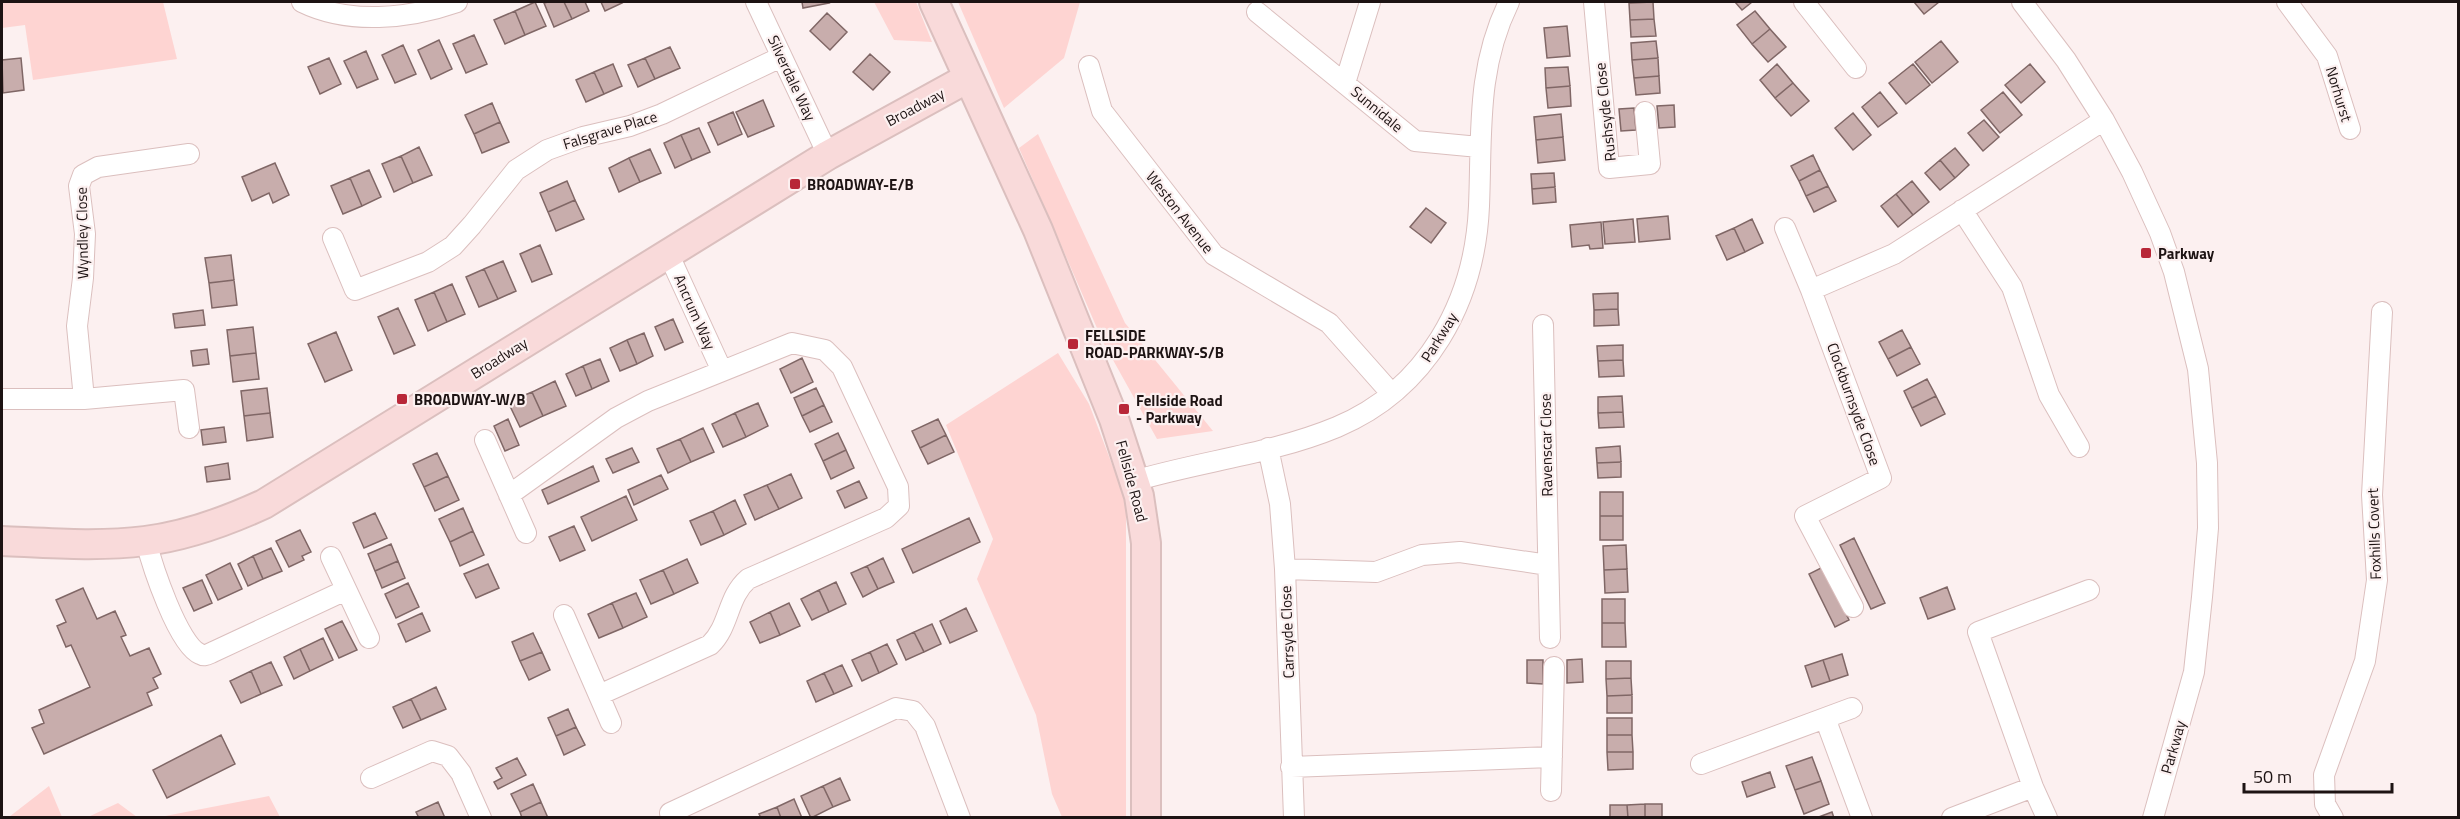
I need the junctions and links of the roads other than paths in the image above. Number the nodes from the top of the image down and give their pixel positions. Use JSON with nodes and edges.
{"nodes":[{"id":1,"x":302,"y":2,"type":"edge"},
{"id":2,"x":457,"y":2,"type":"edge"},
{"id":3,"x":756,"y":2,"type":"edge"},
{"id":4,"x":934,"y":2,"type":"edge"},
{"id":5,"x":1370,"y":2,"type":"edge"},
{"id":6,"x":1509,"y":2,"type":"edge"},
{"id":7,"x":1594,"y":2,"type":"edge"},
{"id":8,"x":1804,"y":2,"type":"edge"},
{"id":9,"x":2022,"y":2,"type":"edge"},
{"id":10,"x":2287,"y":2,"type":"edge"},
{"id":11,"x":1257,"y":12,"type":"dead end"},
{"id":12,"x":781,"y":57,"type":"junction"},
{"id":13,"x":1089,"y":66,"type":"dead end"},
{"id":14,"x":1856,"y":68,"type":"dead end"},
{"id":15,"x":968,"y":78,"type":"junction"},
{"id":16,"x":1345,"y":83,"type":"junction"},
{"id":17,"x":1645,"y":112,"type":"dead end"},
{"id":18,"x":2104,"y":120,"type":"junction"},
{"id":19,"x":2350,"y":129,"type":"dead end"},
{"id":20,"x":1479,"y":147,"type":"junction"},
{"id":21,"x":189,"y":154,"type":"dead end"},
{"id":22,"x":828,"y":155,"type":"junction"},
{"id":23,"x":1962,"y":210,"type":"junction"},
{"id":24,"x":1785,"y":228,"type":"dead end"},
{"id":25,"x":333,"y":238,"type":"dead end"},
{"id":26,"x":668,"y":253,"type":"junction"},
{"id":27,"x":1811,"y":290,"type":"junction"},
{"id":28,"x":2382,"y":312,"type":"dead end"},
{"id":29,"x":1543,"y":325,"type":"dead end"},
{"id":30,"x":722,"y":371,"type":"junction"},
{"id":31,"x":1391,"y":393,"type":"junction"},
{"id":32,"x":2,"y":399,"type":"edge"},
{"id":33,"x":84,"y":399,"type":"junction"},
{"id":34,"x":189,"y":428,"type":"dead end"},
{"id":35,"x":485,"y":440,"type":"dead end"},
{"id":36,"x":2079,"y":447,"type":"dead end"},
{"id":37,"x":1268,"y":448,"type":"junction"},
{"id":38,"x":1134,"y":481,"type":"junction"},
{"id":39,"x":509,"y":495,"type":"junction"},
{"id":40,"x":526,"y":533,"type":"dead end"},
{"id":41,"x":2,"y":541,"type":"edge"},
{"id":42,"x":146,"y":541,"type":"junction"},
{"id":43,"x":331,"y":557,"type":"dead end"},
{"id":44,"x":1548,"y":565,"type":"junction"},
{"id":45,"x":1285,"y":569,"type":"junction"},
{"id":46,"x":346,"y":590,"type":"junction"},
{"id":47,"x":2089,"y":590,"type":"dead end"},
{"id":48,"x":1853,"y":607,"type":"dead end"},
{"id":49,"x":564,"y":615,"type":"dead end"},
{"id":50,"x":369,"y":638,"type":"dead end"},
{"id":51,"x":1550,"y":638,"type":"dead end"},
{"id":52,"x":1554,"y":667,"type":"dead end"},
{"id":53,"x":599,"y":695,"type":"junction"},
{"id":54,"x":1852,"y":708,"type":"dead end"},
{"id":55,"x":1825,"y":718,"type":"junction"},
{"id":56,"x":611,"y":723,"type":"dead end"},
{"id":57,"x":1551,"y":757,"type":"junction"},
{"id":58,"x":1701,"y":764,"type":"dead end"},
{"id":59,"x":1291,"y":767,"type":"junction"},
{"id":60,"x":371,"y":778,"type":"dead end"},
{"id":61,"x":2033,"y":788,"type":"junction"},
{"id":62,"x":1551,"y":791,"type":"dead end"},
{"id":63,"x":670,"y":813,"type":"dead end"},
{"id":64,"x":481,"y":818,"type":"edge"},
{"id":65,"x":960,"y":818,"type":"edge"},
{"id":66,"x":1146,"y":818,"type":"edge"},
{"id":67,"x":1294,"y":818,"type":"edge"},
{"id":68,"x":1862,"y":818,"type":"edge"},
{"id":69,"x":1952,"y":818,"type":"edge"},
{"id":70,"x":2047,"y":818,"type":"edge"},
{"id":71,"x":2153,"y":818,"type":"edge"},
{"id":72,"x":2333,"y":818,"type":"edge"}],
"edges":[{"from":1,"to":2,"type":"street"},
{"from":3,"to":12,"type":"street","name":"Silverdale Way"},
{"from":4,"to":15,"type":"street","name":"Fellside Road"},
{"from":5,"to":16,"type":"street","name":"Sunnidale"},
{"from":6,"to":20,"type":"street","name":"Parkway"},
{"from":7,"to":17,"type":"street","name":"Rushsyde Close"},
{"from":8,"to":14,"type":"street"},
{"from":9,"to":18,"type":"street","name":"Parkway"},
{"from":10,"to":19,"type":"street","name":"Norhurst"},
{"from":11,"to":16,"type":"street","name":"Sunnidale"},
{"from":12,"to":22,"type":"street","name":"Silverdale Way"},
{"from":12,"to":25,"type":"street","name":"Falsgrave Place"},
{"from":13,"to":31,"type":"street","name":"Weston Avenue"},
{"from":15,"to":22,"type":"street","name":"Broadway"},
{"from":15,"to":38,"type":"street","name":"Fellside Road"},
{"from":16,"to":20,"type":"street","name":"Sunnidale"},
{"from":18,"to":23,"type":"street"},
{"from":18,"to":71,"type":"street","name":"Parkway"},
{"from":20,"to":31,"type":"street","name":"Parkway"},
{"from":21,"to":33,"type":"street","name":"Wyndley Close"},
{"from":22,"to":26,"type":"street","name":"Broadway"},
{"from":23,"to":27,"type":"street"},
{"from":23,"to":36,"type":"street"},
{"from":24,"to":27,"type":"street","name":"Clockburnsyde Close"},
{"from":26,"to":30,"type":"street","name":"Ancrum Way"},
{"from":26,"to":42,"type":"street","name":"Broadway"},
{"from":27,"to":48,"type":"street","name":"Clockburnsyde Close"},
{"from":28,"to":72,"type":"street","name":"Foxhills Covert"},
{"from":29,"to":44,"type":"street","name":"Ravenscar Close"},
{"from":30,"to":39,"type":"street"},
{"from":30,"to":53,"type":"street"},
{"from":31,"to":37,"type":"street","name":"Parkway"},
{"from":32,"to":33,"type":"street"},
{"from":33,"to":34,"type":"street"},
{"from":35,"to":39,"type":"street"},
{"from":37,"to":38,"type":"street","name":"Parkway"},
{"from":37,"to":45,"type":"street","name":"Carrsyde Close"},
{"from":38,"to":66,"type":"street","name":"Fellside Road"},
{"from":39,"to":40,"type":"street"},
{"from":41,"to":42,"type":"street","name":"Broadway"},
{"from":42,"to":46,"type":"street"},
{"from":43,"to":46,"type":"street"},
{"from":44,"to":45,"type":"street"},
{"from":44,"to":51,"type":"street","name":"Ravenscar Close"},
{"from":45,"to":59,"type":"street","name":"Carrsyde Close"},
{"from":46,"to":50,"type":"street"},
{"from":47,"to":61,"type":"street"},
{"from":49,"to":53,"type":"street"},
{"from":52,"to":57,"type":"street"},
{"from":53,"to":56,"type":"street"},
{"from":54,"to":55,"type":"street"},
{"from":55,"to":58,"type":"street"},
{"from":55,"to":68,"type":"street"},
{"from":57,"to":59,"type":"street"},
{"from":57,"to":62,"type":"street"},
{"from":59,"to":67,"type":"street","name":"Carrsyde Close"},
{"from":60,"to":64,"type":"street"},
{"from":61,"to":69,"type":"street"},
{"from":61,"to":70,"type":"street"},
{"from":63,"to":65,"type":"street"}]}
